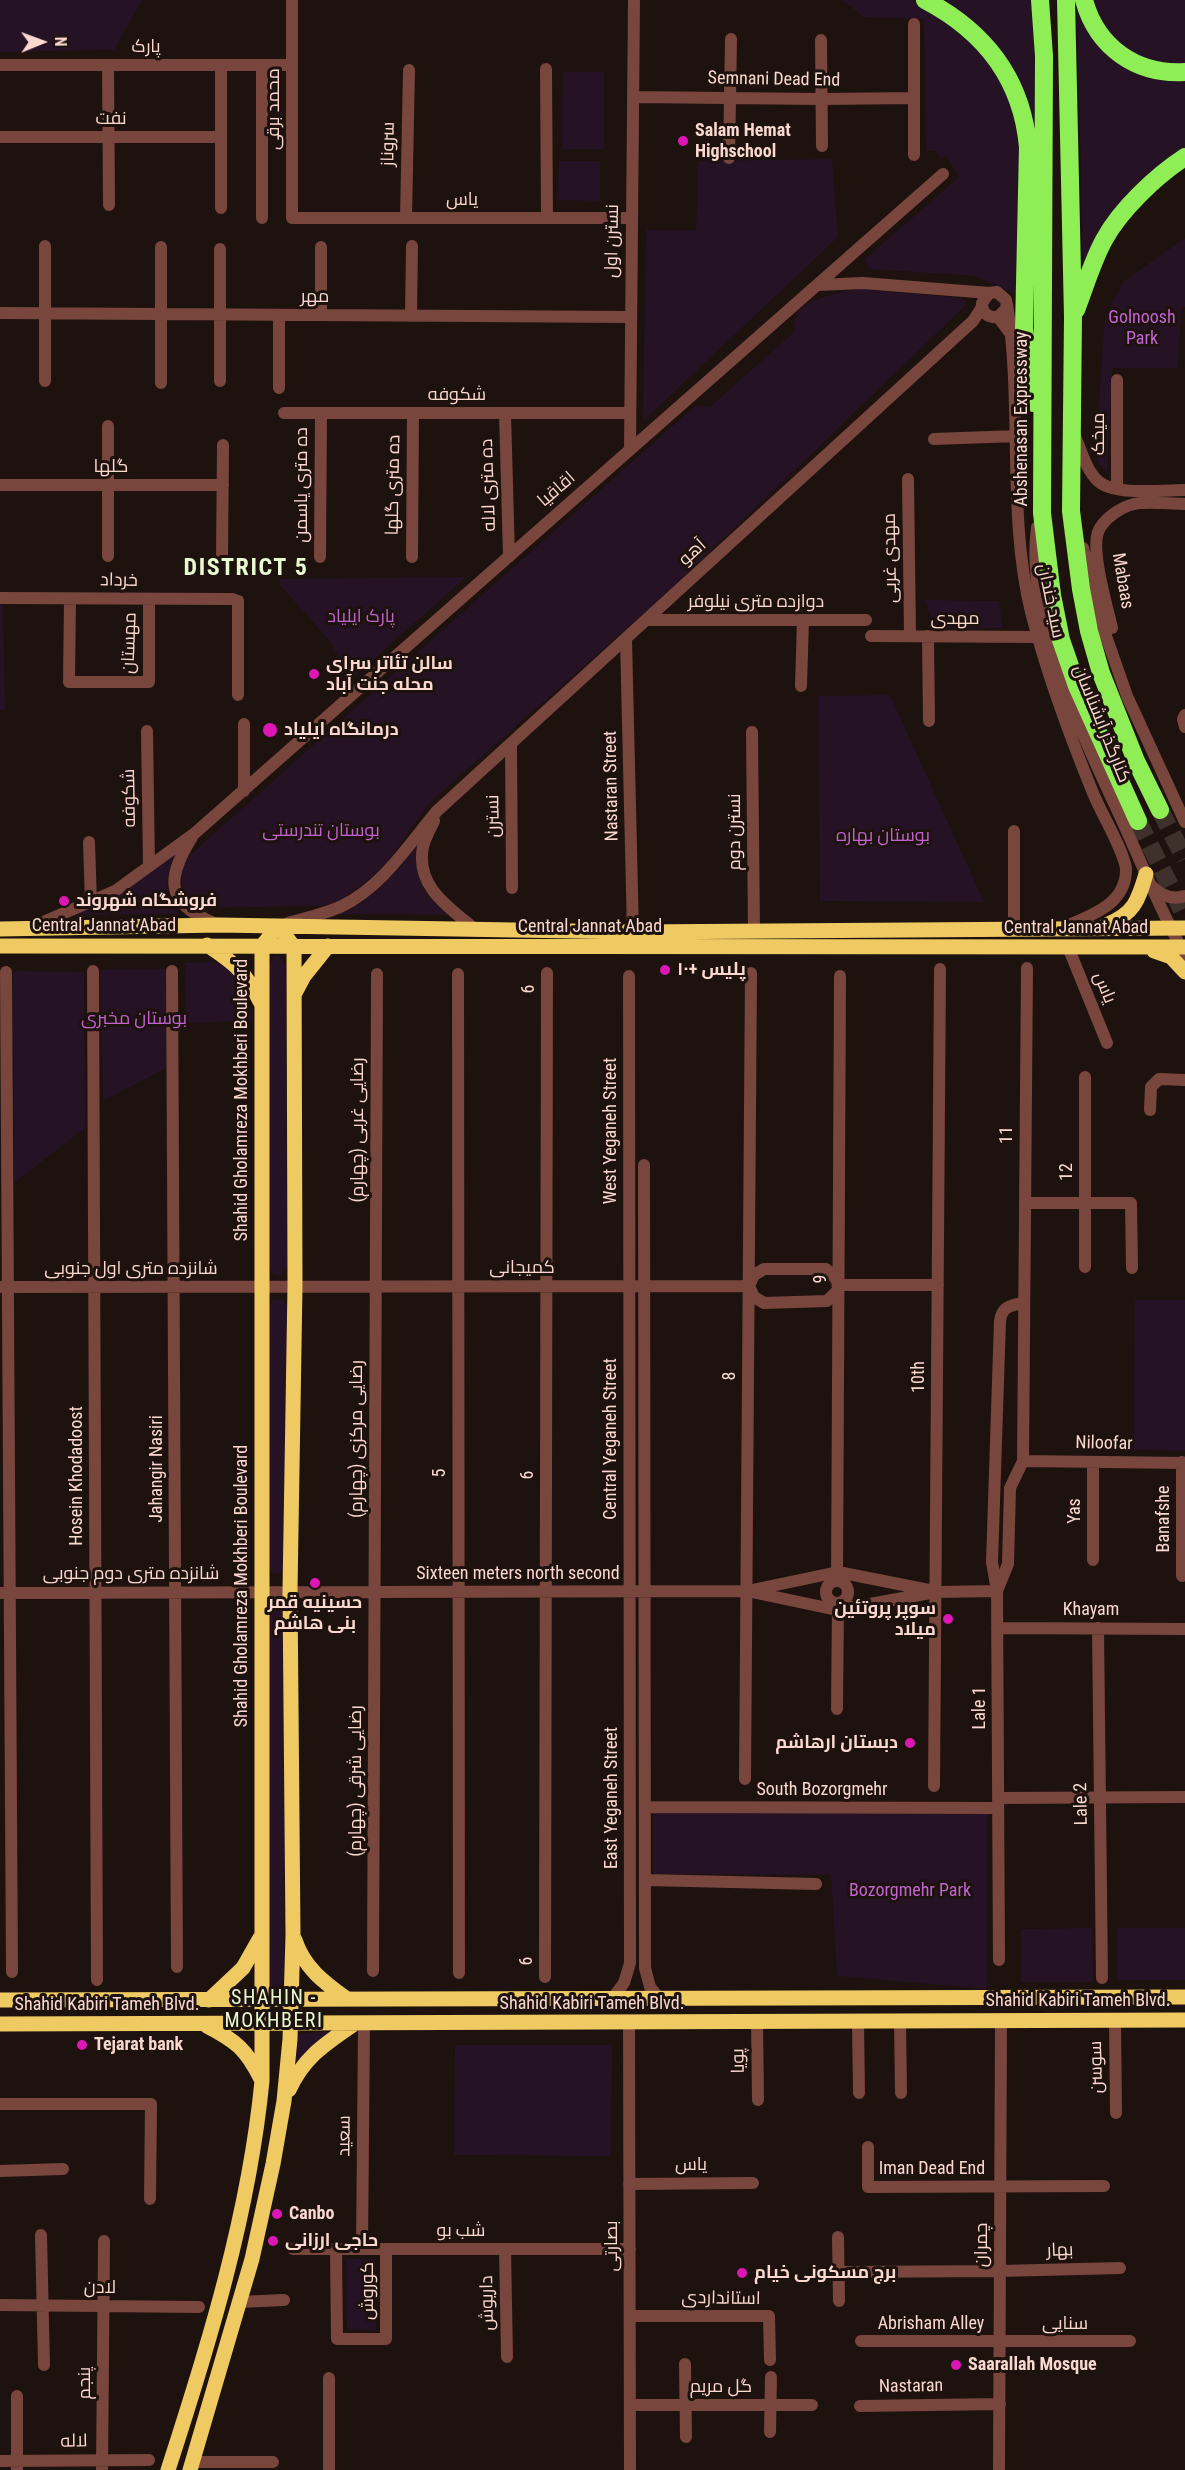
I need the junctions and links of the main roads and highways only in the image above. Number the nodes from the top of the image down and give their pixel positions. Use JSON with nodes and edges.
{"nodes":[{"id":1,"x":925,"y":0,"type":"edge"},
{"id":2,"x":1040,"y":0,"type":"edge"},
{"id":3,"x":1066,"y":0,"type":"edge"},
{"id":4,"x":1084,"y":0,"type":"edge"},
{"id":5,"x":1185,"y":72,"type":"edge"},
{"id":6,"x":1185,"y":157,"type":"edge"},
{"id":7,"x":1185,"y":167,"type":"edge"},
{"id":8,"x":1153,"y":182,"type":"junction"},
{"id":9,"x":1073,"y":317,"type":"junction"},
{"id":10,"x":1042,"y":440,"type":"junction"},
{"id":11,"x":1160,"y":810,"type":"tunnel mouth"},
{"id":12,"x":1138,"y":821,"type":"tunnel mouth"},
{"id":13,"x":1148,"y":879,"type":"road end"},
{"id":14,"x":278,"y":927,"type":"junction"},
{"id":15,"x":1178,"y":927,"type":"edge"},
{"id":16,"x":1101,"y":928,"type":"junction"},
{"id":17,"x":0,"y":929,"type":"edge"},
{"id":18,"x":901,"y":929,"type":"junction"},
{"id":19,"x":207,"y":945,"type":"junction"},
{"id":20,"x":0,"y":946,"type":"edge"},
{"id":21,"x":262,"y":946,"type":"junction"},
{"id":22,"x":328,"y":946,"type":"junction"},
{"id":23,"x":294,"y":947,"type":"junction"},
{"id":24,"x":902,"y":947,"type":"junction"},
{"id":25,"x":1103,"y":947,"type":"junction"},
{"id":26,"x":1184,"y":950,"type":"edge"},
{"id":27,"x":1185,"y":972,"type":"edge"},
{"id":28,"x":294,"y":996,"type":"junction"},
{"id":29,"x":262,"y":1006,"type":"junction"},
{"id":30,"x":261,"y":1935,"type":"junction"},
{"id":31,"x":293,"y":1935,"type":"junction"},
{"id":32,"x":1185,"y":1997,"type":"edge"},
{"id":33,"x":1055,"y":1998,"type":"junction"},
{"id":34,"x":0,"y":2000,"type":"edge"},
{"id":35,"x":209,"y":2000,"type":"junction"},
{"id":36,"x":262,"y":2000,"type":"junction"},
{"id":37,"x":292,"y":2000,"type":"junction"},
{"id":38,"x":347,"y":2000,"type":"junction"},
{"id":39,"x":1056,"y":2019,"type":"junction"},
{"id":40,"x":1185,"y":2020,"type":"edge"},
{"id":41,"x":0,"y":2024,"type":"edge"},
{"id":42,"x":359,"y":2024,"type":"junction"},
{"id":43,"x":204,"y":2025,"type":"junction"},
{"id":44,"x":262,"y":2025,"type":"junction"},
{"id":45,"x":291,"y":2025,"type":"junction"},
{"id":46,"x":262,"y":2081,"type":"junction"},
{"id":47,"x":284,"y":2101,"type":"junction"},
{"id":48,"x":192,"y":2466,"type":"edge"},
{"id":49,"x":168,"y":2470,"type":"edge"}],
"edges":[{"from":1,"to":10,"type":"highway"},
{"from":2,"to":10,"type":"highway","name":"Abshenasan Expressway"},
{"from":3,"to":9,"type":"highway"},
{"from":4,"to":5,"type":"highway"},
{"from":6,"to":8,"type":"highway"},
{"from":7,"to":8,"type":"highway"},
{"from":8,"to":9,"type":"highway"},
{"from":9,"to":11,"type":"highway"},
{"from":10,"to":12,"type":"highway","name":"Abshenasan Expressway"},
{"from":13,"to":16,"type":"main road"},
{"from":14,"to":17,"type":"main road","name":"Central Jannat Abad"},
{"from":14,"to":18,"type":"main road","name":"Central Jannat Abad"},
{"from":14,"to":21,"type":"main road","name":"Shahid Gholamreza Mokhberi Boulevard"},
{"from":14,"to":23,"type":"main road"},
{"from":15,"to":16,"type":"main road","name":"Central Jannat Abad"},
{"from":16,"to":18,"type":"main road","name":"Central Jannat Abad"},
{"from":18,"to":24,"type":"main road"},
{"from":19,"to":20,"type":"main road","name":"Central Jannat Abad"},
{"from":19,"to":21,"type":"main road","name":"Central Jannat Abad"},
{"from":19,"to":29,"type":"main road"},
{"from":21,"to":23,"type":"main road","name":"Central Jannat Abad"},
{"from":21,"to":29,"type":"main road","name":"Shahid Gholamreza Mokhberi Boulevard"},
{"from":22,"to":23,"type":"main road","name":"Central Jannat Abad"},
{"from":22,"to":24,"type":"main road","name":"Central Jannat Abad"},
{"from":22,"to":28,"type":"main road"},
{"from":23,"to":28,"type":"main road"},
{"from":24,"to":25,"type":"main road","name":"Central Jannat Abad"},
{"from":25,"to":26,"type":"main road","name":"Central Jannat Abad"},
{"from":25,"to":27,"type":"main road"},
{"from":28,"to":31,"type":"main road"},
{"from":29,"to":30,"type":"main road","name":"Shahid Gholamreza Mokhberi Boulevard"},
{"from":30,"to":35,"type":"main road"},
{"from":30,"to":36,"type":"main road","name":"Shahid Gholamreza Mokhberi Boulevard"},
{"from":31,"to":37,"type":"main road"},
{"from":31,"to":38,"type":"main road"},
{"from":32,"to":33,"type":"main road","name":"Shahid Kabiri Tameh Blvd."},
{"from":33,"to":38,"type":"main road","name":"Shahid Kabiri Tameh Blvd."},
{"from":33,"to":39,"type":"main road"},
{"from":34,"to":35,"type":"main road","name":"Shahid Kabiri Tameh Blvd."},
{"from":35,"to":36,"type":"main road","name":"Shahid Kabiri Tameh Blvd."},
{"from":36,"to":37,"type":"main road","name":"Shahid Kabiri Tameh Blvd."},
{"from":36,"to":44,"type":"main road","name":"Shahid Gholamreza Mokhberi Boulevard"},
{"from":37,"to":38,"type":"main road","name":"Shahid Kabiri Tameh Blvd."},
{"from":37,"to":45,"type":"main road"},
{"from":39,"to":40,"type":"main road","name":"Shahid Kabiri Tameh Blvd."},
{"from":39,"to":42,"type":"main road","name":"Shahid Kabiri Tameh Blvd."},
{"from":41,"to":43,"type":"main road","name":"Shahid Kabiri Tameh Blvd."},
{"from":42,"to":45,"type":"main road","name":"Shahid Kabiri Tameh Blvd."},
{"from":42,"to":47,"type":"main road"},
{"from":43,"to":44,"type":"main road","name":"Shahid Kabiri Tameh Blvd."},
{"from":43,"to":46,"type":"main road"},
{"from":44,"to":45,"type":"main road","name":"Shahid Kabiri Tameh Blvd."},
{"from":44,"to":46,"type":"main road","name":"Shahid Gholamreza Mokhberi Boulevard"},
{"from":45,"to":47,"type":"main road"},
{"from":46,"to":49,"type":"main road","name":"Shahid Gholamreza Mokhberi Boulevard"},
{"from":47,"to":48,"type":"main road"}]}
